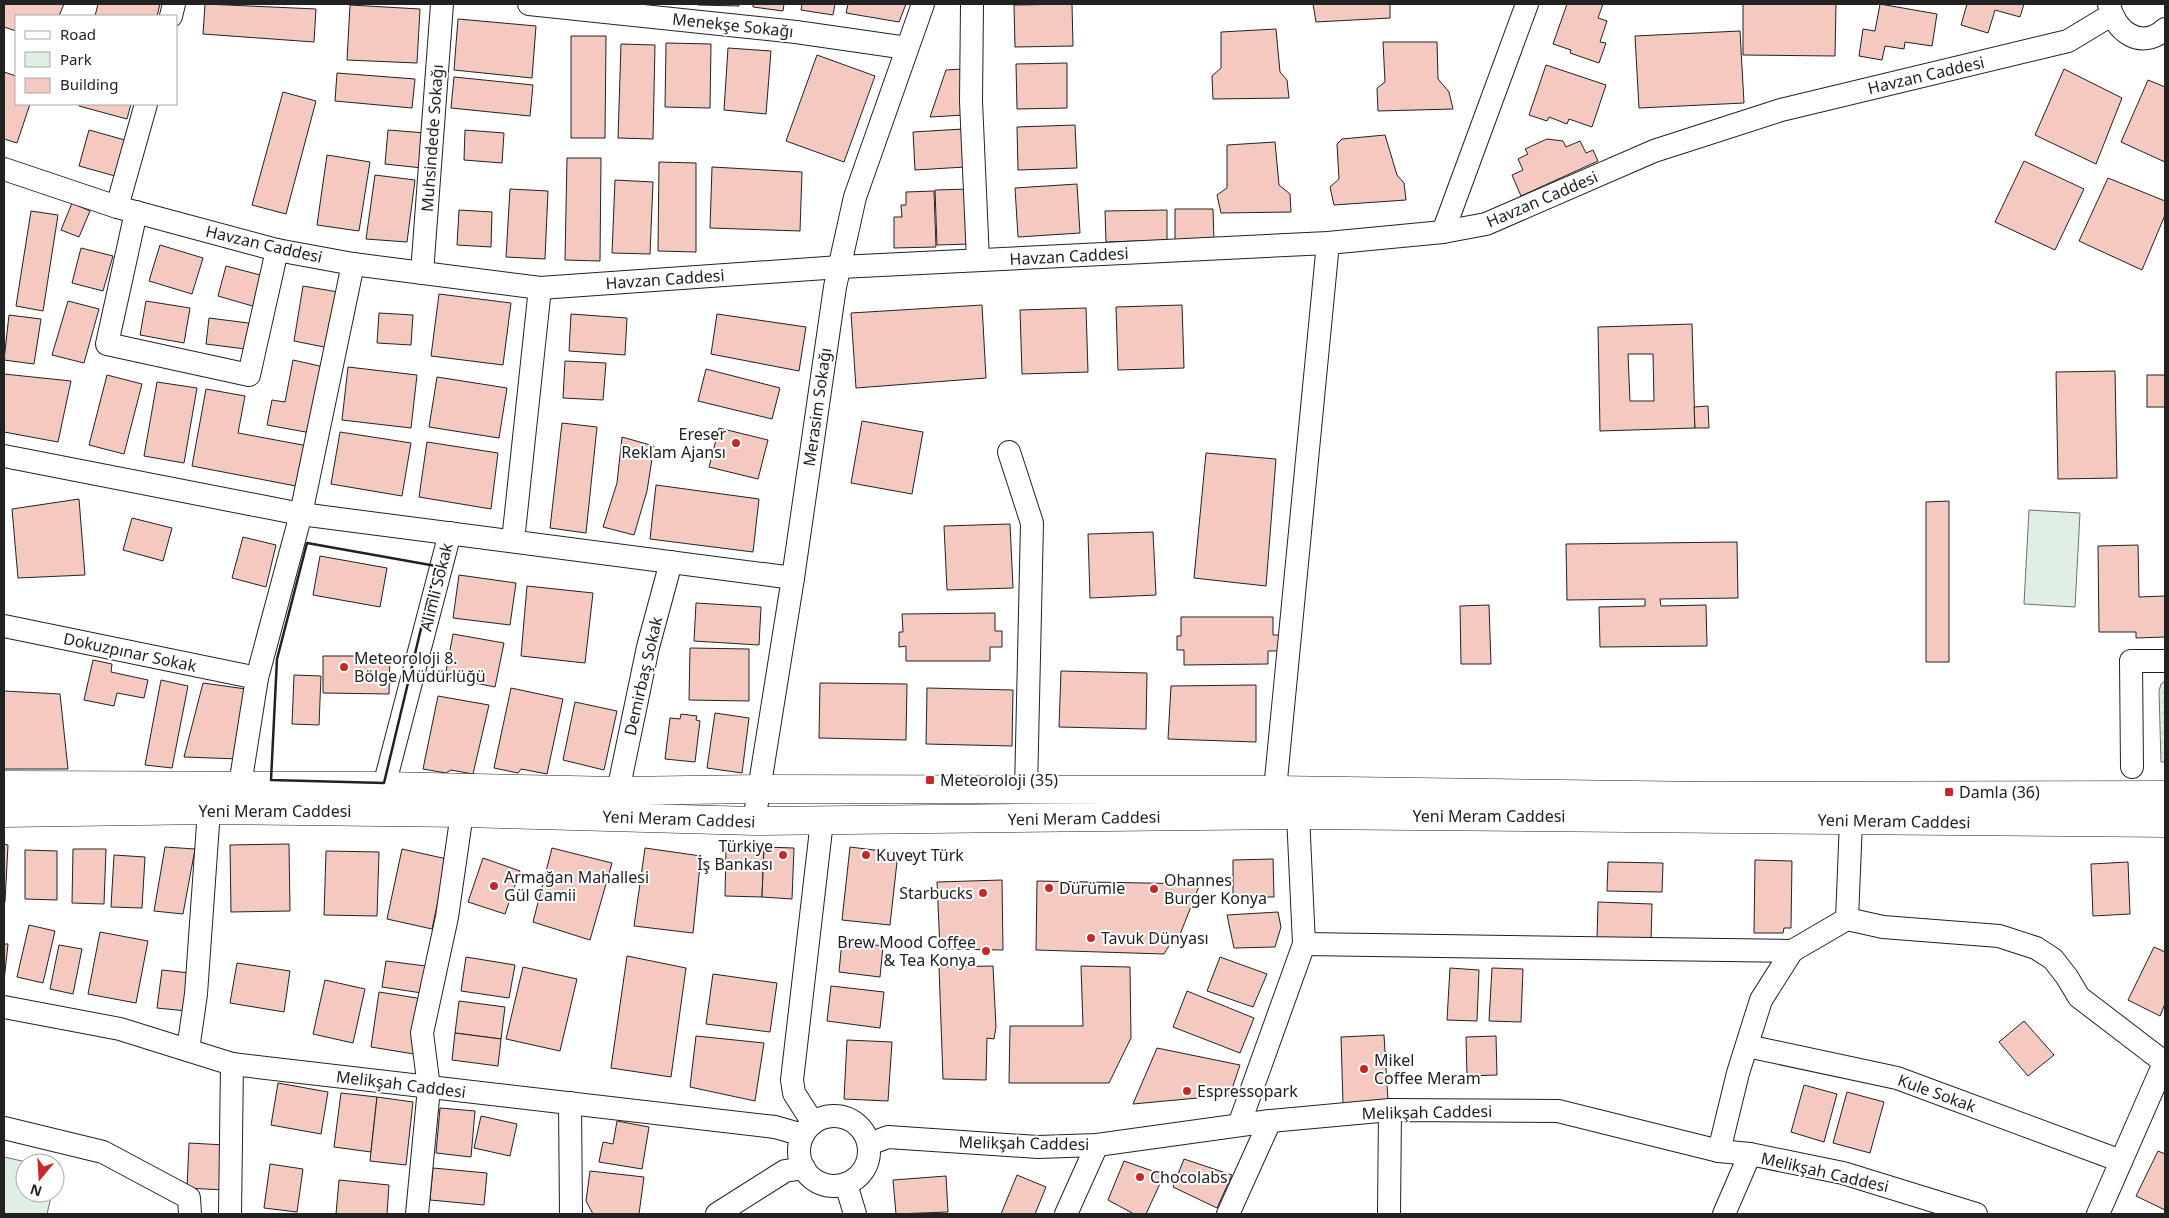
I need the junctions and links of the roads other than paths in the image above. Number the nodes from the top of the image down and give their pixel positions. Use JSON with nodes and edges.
{"nodes":[{"id":1,"x":442,"y":4,"type":"edge"},
{"id":2,"x":528,"y":4,"type":"edge"},
{"id":3,"x":923,"y":4,"type":"edge"},
{"id":4,"x":972,"y":4,"type":"edge"},
{"id":5,"x":1527,"y":4,"type":"edge"},
{"id":6,"x":2106,"y":8,"type":"edge"},
{"id":7,"x":667,"y":11,"type":"edge"},
{"id":8,"x":2165,"y":29,"type":"edge"},
{"id":9,"x":908,"y":48,"type":"junction"},
{"id":10,"x":146,"y":105,"type":"edge"},
{"id":11,"x":4,"y":173,"type":"edge"},
{"id":12,"x":126,"y":210,"type":"junction"},
{"id":13,"x":1443,"y":232,"type":"junction"},
{"id":14,"x":1328,"y":243,"type":"junction"},
{"id":15,"x":277,"y":250,"type":"junction"},
{"id":16,"x":978,"y":260,"type":"junction"},
{"id":17,"x":353,"y":264,"type":"junction"},
{"id":18,"x":840,"y":267,"type":"junction"},
{"id":19,"x":422,"y":273,"type":"junction"},
{"id":20,"x":540,"y":288,"type":"junction"},
{"id":21,"x":1009,"y":452,"type":"dead end"},
{"id":22,"x":4,"y":456,"type":"edge"},
{"id":23,"x":300,"y":514,"type":"junction"},
{"id":24,"x":450,"y":533,"type":"junction"},
{"id":25,"x":513,"y":541,"type":"junction"},
{"id":26,"x":671,"y":562,"type":"junction"},
{"id":27,"x":793,"y":578,"type":"junction"},
{"id":28,"x":4,"y":626,"type":"edge"},
{"id":29,"x":2165,"y":660,"type":"edge"},
{"id":30,"x":257,"y":678,"type":"junction"},
{"id":31,"x":2132,"y":767,"type":"dead end"},
{"id":32,"x":240,"y":785,"type":"junction"},
{"id":33,"x":4,"y":786,"type":"edge"},
{"id":34,"x":384,"y":786,"type":"junction"},
{"id":35,"x":758,"y":789,"type":"junction"},
{"id":36,"x":1026,"y":790,"type":"junction"},
{"id":37,"x":1275,"y":790,"type":"junction"},
{"id":38,"x":618,"y":791,"type":"junction"},
{"id":39,"x":2165,"y":795,"type":"edge"},
{"id":40,"x":209,"y":810,"type":"junction"},
{"id":41,"x":462,"y":812,"type":"junction"},
{"id":42,"x":4,"y":813,"type":"edge"},
{"id":43,"x":1298,"y":816,"type":"junction"},
{"id":44,"x":754,"y":821,"type":"junction"},
{"id":45,"x":822,"y":821,"type":"junction"},
{"id":46,"x":1851,"y":821,"type":"junction"},
{"id":47,"x":2165,"y":823,"type":"edge"},
{"id":48,"x":1847,"y":919,"type":"junction"},
{"id":49,"x":1304,"y":944,"type":"junction"},
{"id":50,"x":1792,"y":952,"type":"junction"},
{"id":51,"x":4,"y":1007,"type":"edge"},
{"id":52,"x":1747,"y":1046,"type":"junction"},
{"id":53,"x":188,"y":1050,"type":"junction"},
{"id":54,"x":2165,"y":1061,"type":"edge"},
{"id":55,"x":232,"y":1064,"type":"junction"},
{"id":56,"x":429,"y":1088,"type":"junction"},
{"id":57,"x":570,"y":1103,"type":"junction"},
{"id":58,"x":1390,"y":1110,"type":"junction"},
{"id":59,"x":1270,"y":1121,"type":"junction"},
{"id":60,"x":1239,"y":1125,"type":"junction"},
{"id":61,"x":4,"y":1128,"type":"edge"},
{"id":62,"x":808,"y":1129,"type":"junction"},
{"id":63,"x":869,"y":1144,"type":"junction"},
{"id":64,"x":1097,"y":1145,"type":"junction"},
{"id":65,"x":1719,"y":1151,"type":"junction"},
{"id":66,"x":1750,"y":1154,"type":"junction"},
{"id":67,"x":2121,"y":1161,"type":"junction"},
{"id":68,"x":804,"y":1168,"type":"junction"},
{"id":69,"x":846,"y":1184,"type":"junction"},
{"id":70,"x":1947,"y":1209,"type":"edge"},
{"id":71,"x":190,"y":1214,"type":"edge"},
{"id":72,"x":230,"y":1214,"type":"edge"},
{"id":73,"x":417,"y":1214,"type":"edge"},
{"id":74,"x":571,"y":1214,"type":"edge"},
{"id":75,"x":716,"y":1214,"type":"edge"},
{"id":76,"x":855,"y":1214,"type":"edge"},
{"id":77,"x":1066,"y":1214,"type":"edge"},
{"id":78,"x":1228,"y":1214,"type":"edge"},
{"id":79,"x":1389,"y":1214,"type":"edge"},
{"id":80,"x":1724,"y":1214,"type":"edge"},
{"id":81,"x":1976,"y":1214,"type":"edge"},
{"id":82,"x":2098,"y":1214,"type":"edge"}],
"edges":[{"from":1,"to":19,"type":"street","name":"Muhsindede Sokağı"},
{"from":2,"to":7,"type":"street","name":"Menekşe Sokağı"},
{"from":3,"to":9,"type":"street","name":"Merasim Sokağı"},
{"from":4,"to":16,"type":"street"},
{"from":5,"to":13,"type":"street"},
{"from":6,"to":8,"type":"street"},
{"from":6,"to":13,"type":"street","name":"Havzan Caddesi"},
{"from":7,"to":9,"type":"street","name":"Menekşe Sokağı"},
{"from":9,"to":18,"type":"street","name":"Merasim Sokağı"},
{"from":10,"to":12,"type":"street"},
{"from":11,"to":12,"type":"street","name":"Havzan Caddesi"},
{"from":12,"to":15,"type":"street","name":"Havzan Caddesi"},
{"from":12,"to":15,"type":"street"},
{"from":13,"to":14,"type":"street","name":"Havzan Caddesi"},
{"from":14,"to":16,"type":"street","name":"Havzan Caddesi"},
{"from":14,"to":37,"type":"street"},
{"from":15,"to":17,"type":"street","name":"Havzan Caddesi"},
{"from":16,"to":18,"type":"street","name":"Havzan Caddesi"},
{"from":17,"to":19,"type":"street","name":"Havzan Caddesi"},
{"from":17,"to":23,"type":"street"},
{"from":18,"to":20,"type":"street","name":"Havzan Caddesi"},
{"from":18,"to":27,"type":"street","name":"Merasim Sokağı"},
{"from":19,"to":20,"type":"street","name":"Havzan Caddesi"},
{"from":20,"to":25,"type":"street"},
{"from":21,"to":36,"type":"street"},
{"from":22,"to":23,"type":"street"},
{"from":23,"to":24,"type":"street"},
{"from":23,"to":30,"type":"street"},
{"from":24,"to":25,"type":"street"},
{"from":24,"to":34,"type":"street","name":"Alimli Sokak"},
{"from":25,"to":26,"type":"street"},
{"from":26,"to":27,"type":"street"},
{"from":26,"to":38,"type":"street","name":"Demirbaş Sokak"},
{"from":27,"to":35,"type":"street","name":"Merasim Sokağı"},
{"from":28,"to":30,"type":"street","name":"Dokuzpınar Sokak"},
{"from":29,"to":31,"type":"street"},
{"from":30,"to":32,"type":"street"},
{"from":32,"to":33,"type":"main road","name":"Yeni Meram Caddesi"},
{"from":32,"to":34,"type":"main road","name":"Yeni Meram Caddesi"},
{"from":34,"to":38,"type":"main road","name":"Yeni Meram Caddesi"},
{"from":35,"to":36,"type":"main road","name":"Yeni Meram Caddesi"},
{"from":35,"to":38,"type":"main road","name":"Yeni Meram Caddesi"},
{"from":35,"to":44,"type":"street","name":"Merasim Sokağı"},
{"from":36,"to":37,"type":"main road","name":"Yeni Meram Caddesi"},
{"from":37,"to":39,"type":"main road","name":"Yeni Meram Caddesi"},
{"from":40,"to":41,"type":"main road","name":"Yeni Meram Caddesi"},
{"from":40,"to":42,"type":"main road","name":"Yeni Meram Caddesi"},
{"from":40,"to":53,"type":"street"},
{"from":41,"to":44,"type":"main road","name":"Yeni Meram Caddesi"},
{"from":41,"to":56,"type":"street"},
{"from":43,"to":45,"type":"main road","name":"Yeni Meram Caddesi"},
{"from":43,"to":46,"type":"main road","name":"Yeni Meram Caddesi"},
{"from":43,"to":49,"type":"street"},
{"from":44,"to":45,"type":"main road","name":"Yeni Meram Caddesi"},
{"from":45,"to":62,"type":"street"},
{"from":46,"to":47,"type":"main road","name":"Yeni Meram Caddesi"},
{"from":46,"to":48,"type":"street"},
{"from":48,"to":50,"type":"street"},
{"from":48,"to":54,"type":"street"},
{"from":49,"to":50,"type":"street"},
{"from":49,"to":60,"type":"street"},
{"from":50,"to":52,"type":"street"},
{"from":51,"to":53,"type":"street","name":"Melikşah Caddesi"},
{"from":52,"to":65,"type":"street"},
{"from":52,"to":67,"type":"street","name":"Kule Sokak"},
{"from":53,"to":55,"type":"street","name":"Melikşah Caddesi"},
{"from":54,"to":67,"type":"street"},
{"from":55,"to":56,"type":"street","name":"Melikşah Caddesi"},
{"from":55,"to":72,"type":"street"},
{"from":56,"to":57,"type":"street","name":"Melikşah Caddesi"},
{"from":56,"to":73,"type":"street"},
{"from":57,"to":62,"type":"street","name":"Melikşah Caddesi"},
{"from":57,"to":74,"type":"street"},
{"from":58,"to":59,"type":"street","name":"Melikşah Caddesi"},
{"from":58,"to":65,"type":"street","name":"Melikşah Caddesi"},
{"from":58,"to":79,"type":"street"},
{"from":59,"to":60,"type":"street","name":"Melikşah Caddesi"},
{"from":59,"to":78,"type":"street"},
{"from":60,"to":64,"type":"street","name":"Melikşah Caddesi"},
{"from":61,"to":71,"type":"street"},
{"from":62,"to":63,"type":"street"},
{"from":62,"to":68,"type":"street"},
{"from":63,"to":64,"type":"street","name":"Melikşah Caddesi"},
{"from":63,"to":69,"type":"street"},
{"from":64,"to":77,"type":"street"},
{"from":65,"to":66,"type":"street","name":"Melikşah Caddesi"},
{"from":66,"to":70,"type":"street","name":"Melikşah Caddesi"},
{"from":66,"to":80,"type":"street"},
{"from":67,"to":82,"type":"street"},
{"from":68,"to":69,"type":"street"},
{"from":68,"to":75,"type":"street"},
{"from":69,"to":76,"type":"street"},
{"from":70,"to":81,"type":"street","name":"Melikşah Caddesi"}]}
